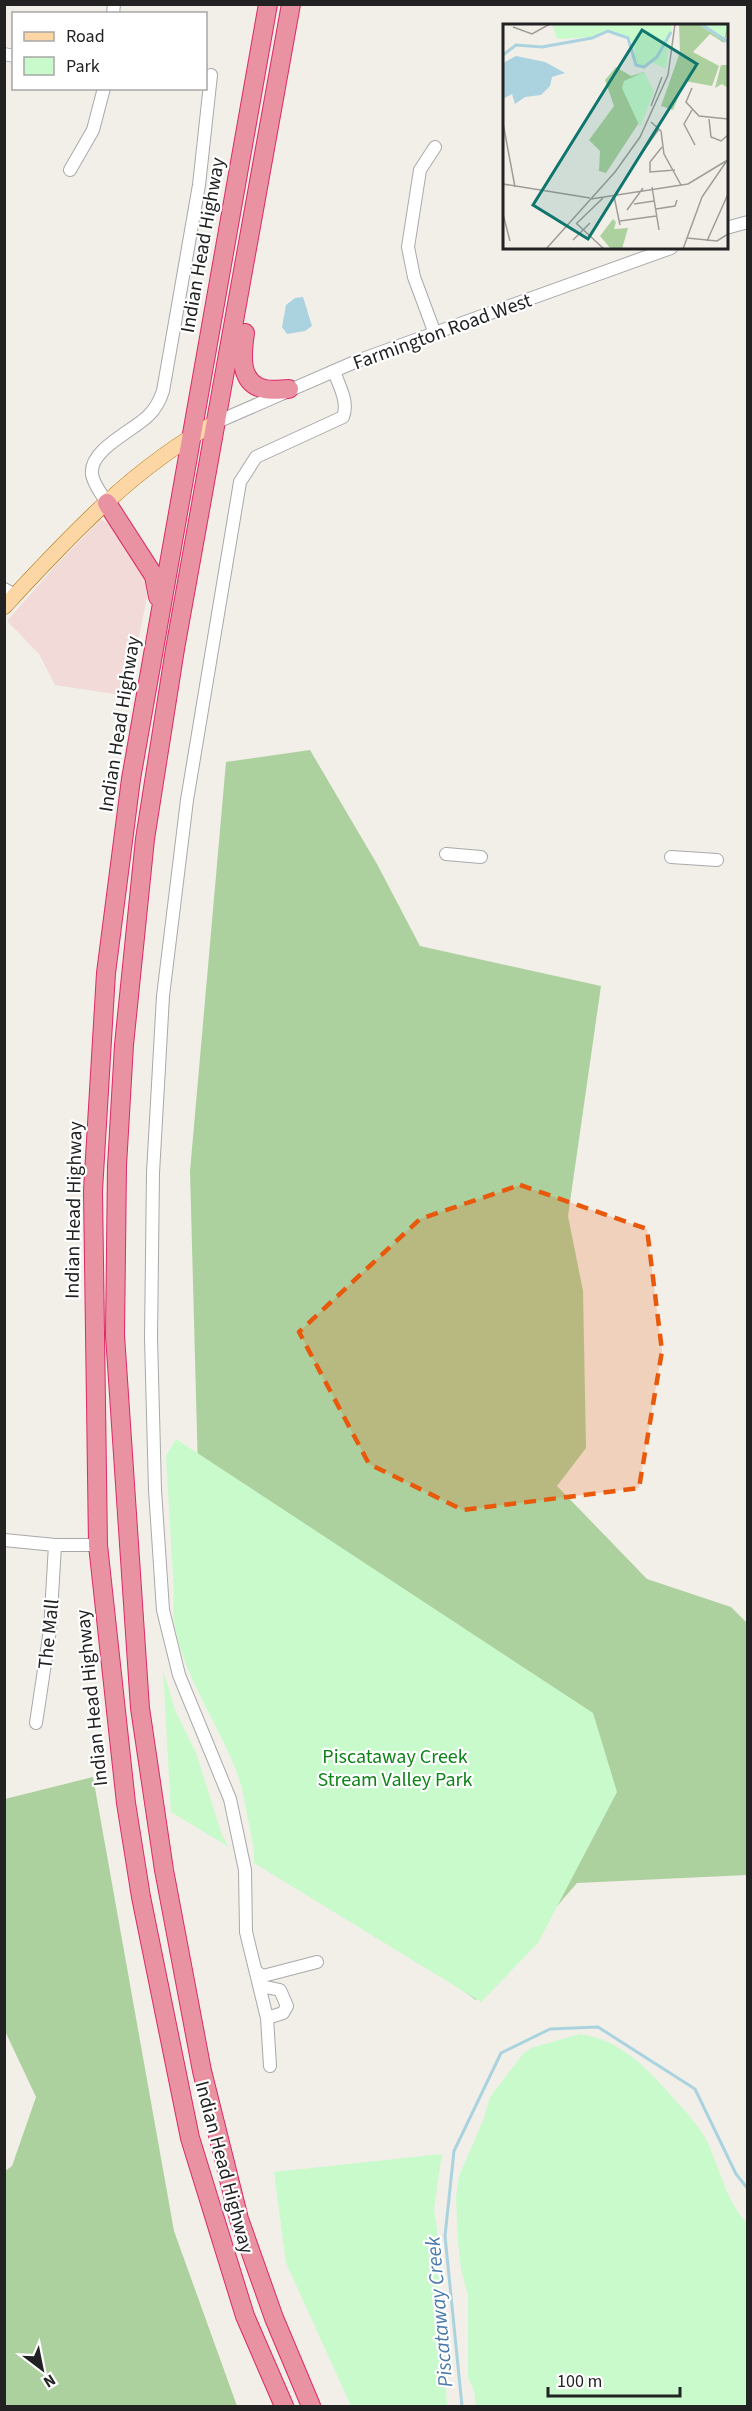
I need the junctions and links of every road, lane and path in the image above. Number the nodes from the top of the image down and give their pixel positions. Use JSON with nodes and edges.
{"nodes":[{"id":1,"x":268,"y":4,"type":"edge"},
{"id":2,"x":291,"y":4,"type":"edge"},
{"id":3,"x":211,"y":75,"type":"dead end"},
{"id":4,"x":207,"y":88,"type":"edge"},
{"id":5,"x":103,"y":90,"type":"edge"},
{"id":6,"x":207,"y":90,"type":"edge"},
{"id":7,"x":435,"y":147,"type":"dead end"},
{"id":8,"x":264,"y":157,"type":"junction"},
{"id":9,"x":70,"y":170,"type":"dead end"},
{"id":10,"x":747,"y":222,"type":"edge"},
{"id":11,"x":728,"y":227,"type":"edge"},
{"id":12,"x":668,"y":249,"type":"edge"},
{"id":13,"x":434,"y":332,"type":"junction"},
{"id":14,"x":334,"y":371,"type":"junction"},
{"id":15,"x":289,"y":389,"type":"junction"},
{"id":16,"x":217,"y":422,"type":"junction"},
{"id":17,"x":191,"y":436,"type":"junction"},
{"id":18,"x":107,"y":503,"type":"junction"},
{"id":19,"x":10,"y":592,"type":"edge"},
{"id":20,"x":4,"y":607,"type":"edge"},
{"id":21,"x":153,"y":651,"type":"junction"},
{"id":22,"x":446,"y":854,"type":"dead end"},
{"id":23,"x":481,"y":857,"type":"dead end"},
{"id":24,"x":671,"y":857,"type":"dead end"},
{"id":25,"x":717,"y":860,"type":"dead end"},
{"id":26,"x":4,"y":1540,"type":"edge"},
{"id":27,"x":55,"y":1545,"type":"junction"},
{"id":28,"x":98,"y":1545,"type":"junction"},
{"id":29,"x":36,"y":1723,"type":"dead end"},
{"id":30,"x":317,"y":1962,"type":"dead end"},
{"id":31,"x":258,"y":1973,"type":"junction"},
{"id":32,"x":261,"y":1986,"type":"junction"},
{"id":33,"x":267,"y":2018,"type":"junction"},
{"id":34,"x":270,"y":2066,"type":"dead end"},
{"id":35,"x":284,"y":2406,"type":"edge"},
{"id":36,"x":310,"y":2406,"type":"edge"}],
"edges":[{"from":1,"to":17,"type":"highway","name":"Indian Head Highway"},
{"from":2,"to":8,"type":"highway","name":"Indian Head Highway"},
{"from":3,"to":4,"type":"street"},
{"from":5,"to":9,"type":"street"},
{"from":6,"to":18,"type":"street"},
{"from":7,"to":13,"type":"street"},
{"from":8,"to":15,"type":"highway"},
{"from":8,"to":16,"type":"highway","name":"Indian Head Highway"},
{"from":10,"to":11,"type":"street"},
{"from":12,"to":13,"type":"street","name":"Farmington Road West"},
{"from":13,"to":14,"type":"street","name":"Farmington Road West"},
{"from":14,"to":15,"type":"street","name":"Farmington Road West"},
{"from":14,"to":31,"type":"street"},
{"from":15,"to":16,"type":"street","name":"Farmington Road West"},
{"from":16,"to":17,"type":"main road"},
{"from":16,"to":36,"type":"highway","name":"Indian Head Highway"},
{"from":17,"to":18,"type":"main road"},
{"from":17,"to":21,"type":"highway","name":"Indian Head Highway"},
{"from":18,"to":19,"type":"main road"},
{"from":18,"to":21,"type":"highway"},
{"from":19,"to":20,"type":"main road"},
{"from":21,"to":28,"type":"highway","name":"Indian Head Highway"},
{"from":22,"to":23,"type":"street"},
{"from":24,"to":25,"type":"street"},
{"from":26,"to":27,"type":"street"},
{"from":27,"to":28,"type":"street"},
{"from":27,"to":29,"type":"street","name":"The Mall"},
{"from":28,"to":35,"type":"highway","name":"Indian Head Highway"},
{"from":30,"to":31,"type":"street"},
{"from":31,"to":32,"type":"street"},
{"from":32,"to":33,"type":"street"},
{"from":32,"to":33,"type":"street"},
{"from":33,"to":34,"type":"street"}]}
